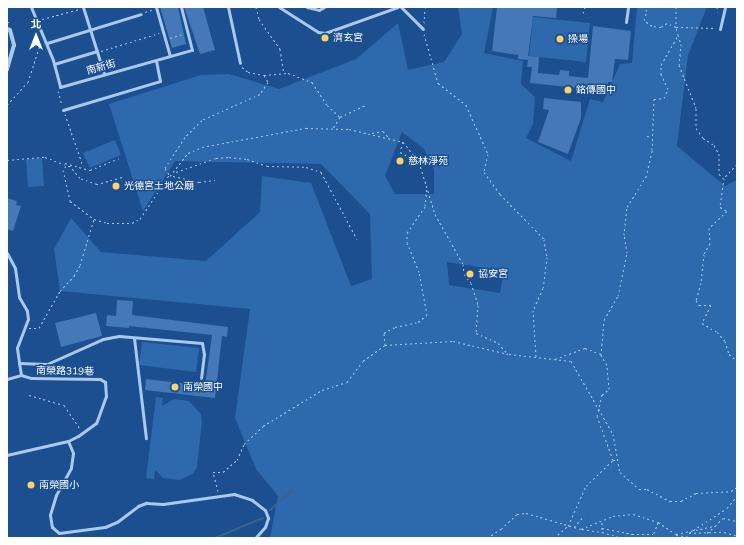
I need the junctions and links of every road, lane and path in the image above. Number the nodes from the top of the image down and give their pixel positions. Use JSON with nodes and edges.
{"nodes":[{"id":1,"x":31,"y":7,"type":"edge"},
{"id":2,"x":83,"y":7,"type":"edge"},
{"id":3,"x":181,"y":7,"type":"edge"},
{"id":4,"x":228,"y":7,"type":"edge"},
{"id":5,"x":256,"y":7,"type":"edge"},
{"id":6,"x":279,"y":7,"type":"edge"},
{"id":7,"x":307,"y":7,"type":"edge"},
{"id":8,"x":324,"y":7,"type":"edge"},
{"id":9,"x":400,"y":7,"type":"edge"},
{"id":10,"x":425,"y":7,"type":"edge"},
{"id":11,"x":584,"y":7,"type":"edge"},
{"id":12,"x":628,"y":7,"type":"edge"},
{"id":13,"x":643,"y":7,"type":"edge"},
{"id":14,"x":676,"y":7,"type":"edge"},
{"id":15,"x":725,"y":7,"type":"edge"},
{"id":16,"x":156,"y":8,"type":"edge"},
{"id":17,"x":583,"y":12,"type":"dead end"},
{"id":18,"x":141,"y":14,"type":"joint"},
{"id":19,"x":7,"y":17,"type":"edge"},
{"id":20,"x":38,"y":20,"type":"junction"},
{"id":21,"x":626,"y":22,"type":"dead end"},
{"id":22,"x":676,"y":27,"type":"junction"},
{"id":23,"x":9,"y":29,"type":"edge"},
{"id":24,"x":423,"y":29,"type":"dead end"},
{"id":25,"x":720,"y":29,"type":"joint"},
{"id":26,"x":90,"y":30,"type":"junction"},
{"id":27,"x":43,"y":32,"type":"junction"},
{"id":28,"x":163,"y":32,"type":"junction"},
{"id":29,"x":188,"y":32,"type":"junction"},
{"id":30,"x":677,"y":33,"type":"junction"},
{"id":31,"x":165,"y":39,"type":"junction"},
{"id":32,"x":46,"y":43,"type":"junction"},
{"id":33,"x":96,"y":51,"type":"junction"},
{"id":34,"x":170,"y":56,"type":"junction"},
{"id":35,"x":156,"y":60,"type":"junction"},
{"id":36,"x":54,"y":64,"type":"junction"},
{"id":37,"x":240,"y":64,"type":"joint"},
{"id":38,"x":7,"y":70,"type":"edge"},
{"id":39,"x":104,"y":74,"type":"junction"},
{"id":40,"x":284,"y":74,"type":"junction"},
{"id":41,"x":264,"y":75,"type":"junction"},
{"id":42,"x":60,"y":87,"type":"junction"},
{"id":43,"x":7,"y":105,"type":"edge"},
{"id":44,"x":366,"y":105,"type":"dead end"},
{"id":45,"x":63,"y":110,"type":"junction"},
{"id":46,"x":340,"y":117,"type":"junction"},
{"id":47,"x":332,"y":128,"type":"junction"},
{"id":48,"x":371,"y":133,"type":"junction"},
{"id":49,"x":647,"y":136,"type":"dead end"},
{"id":50,"x":652,"y":137,"type":"junction"},
{"id":51,"x":389,"y":139,"type":"junction"},
{"id":52,"x":403,"y":142,"type":"junction"},
{"id":53,"x":119,"y":158,"type":"dead end"},
{"id":54,"x":7,"y":160,"type":"edge"},
{"id":55,"x":419,"y":162,"type":"junction"},
{"id":56,"x":65,"y":163,"type":"junction"},
{"id":57,"x":737,"y":164,"type":"edge"},
{"id":58,"x":66,"y":166,"type":"junction"},
{"id":59,"x":83,"y":166,"type":"junction"},
{"id":60,"x":175,"y":172,"type":"junction"},
{"id":61,"x":169,"y":175,"type":"junction"},
{"id":62,"x":173,"y":176,"type":"junction"},
{"id":63,"x":122,"y":177,"type":"dead end"},
{"id":64,"x":724,"y":178,"type":"junction"},
{"id":65,"x":215,"y":180,"type":"dead end"},
{"id":66,"x":427,"y":184,"type":"junction"},
{"id":67,"x":94,"y":218,"type":"junction"},
{"id":68,"x":357,"y":239,"type":"dead end"},
{"id":69,"x":7,"y":253,"type":"edge"},
{"id":70,"x":27,"y":328,"type":"junction"},
{"id":71,"x":134,"y":338,"type":"junction"},
{"id":72,"x":385,"y":346,"type":"junction"},
{"id":73,"x":509,"y":354,"type":"junction"},
{"id":74,"x":601,"y":355,"type":"junction"},
{"id":75,"x":536,"y":358,"type":"junction"},
{"id":76,"x":555,"y":359,"type":"junction"},
{"id":77,"x":737,"y":361,"type":"edge"},
{"id":78,"x":20,"y":363,"type":"junction"},
{"id":79,"x":21,"y":375,"type":"junction"},
{"id":80,"x":200,"y":378,"type":"dead end"},
{"id":81,"x":7,"y":379,"type":"edge"},
{"id":82,"x":29,"y":395,"type":"dead end"},
{"id":83,"x":598,"y":408,"type":"junction"},
{"id":84,"x":83,"y":432,"type":"junction"},
{"id":85,"x":146,"y":438,"type":"dead end"},
{"id":86,"x":68,"y":441,"type":"junction"},
{"id":87,"x":7,"y":455,"type":"edge"},
{"id":88,"x":613,"y":460,"type":"junction"},
{"id":89,"x":617,"y":460,"type":"junction"},
{"id":90,"x":737,"y":487,"type":"edge"},
{"id":91,"x":219,"y":496,"type":"junction"},
{"id":92,"x":737,"y":496,"type":"edge"},
{"id":93,"x":584,"y":516,"type":"dead end"},
{"id":94,"x":737,"y":521,"type":"edge"},
{"id":95,"x":602,"y":522,"type":"junction"},
{"id":96,"x":658,"y":522,"type":"junction"},
{"id":97,"x":568,"y":526,"type":"junction"},
{"id":98,"x":715,"y":526,"type":"junction"},
{"id":99,"x":573,"y":528,"type":"junction"},
{"id":100,"x":602,"y":528,"type":"junction"},
{"id":101,"x":581,"y":529,"type":"junction"},
{"id":102,"x":602,"y":532,"type":"junction"},
{"id":103,"x":606,"y":533,"type":"junction"},
{"id":104,"x":689,"y":533,"type":"junction"},
{"id":105,"x":707,"y":533,"type":"junction"},
{"id":106,"x":653,"y":534,"type":"junction"},
{"id":107,"x":676,"y":534,"type":"junction"},
{"id":108,"x":682,"y":534,"type":"junction"},
{"id":109,"x":682,"y":536,"type":"junction"},
{"id":110,"x":737,"y":536,"type":"edge"},
{"id":111,"x":255,"y":538,"type":"edge"},
{"id":112,"x":487,"y":538,"type":"edge"},
{"id":113,"x":554,"y":538,"type":"edge"},
{"id":114,"x":606,"y":538,"type":"edge"},
{"id":115,"x":622,"y":538,"type":"edge"},
{"id":116,"x":652,"y":538,"type":"edge"},
{"id":117,"x":698,"y":538,"type":"edge"}],
"edges":[{"from":1,"to":20,"type":"lane"},
{"from":2,"to":20,"type":"path"},
{"from":2,"to":26,"type":"lane"},
{"from":3,"to":29,"type":"lane","name":"南新街"},
{"from":4,"to":37,"type":"lane"},
{"from":5,"to":40,"type":"path"},
{"from":6,"to":9,"type":"lane"},
{"from":7,"to":8,"type":"lane"},
{"from":9,"to":24,"type":"lane"},
{"from":10,"to":75,"type":"path"},
{"from":11,"to":17,"type":"path"},
{"from":12,"to":21,"type":"lane"},
{"from":13,"to":22,"type":"path"},
{"from":14,"to":22,"type":"path"},
{"from":15,"to":25,"type":"lane"},
{"from":16,"to":18,"type":"path"},
{"from":16,"to":28,"type":"lane"},
{"from":18,"to":26,"type":"lane"},
{"from":19,"to":23,"type":"path"},
{"from":20,"to":27,"type":"lane"},
{"from":22,"to":25,"type":"path"},
{"from":22,"to":30,"type":"path"},
{"from":23,"to":38,"type":"street"},
{"from":26,"to":32,"type":"lane"},
{"from":26,"to":33,"type":"lane"},
{"from":27,"to":32,"type":"lane"},
{"from":27,"to":43,"type":"path"},
{"from":28,"to":31,"type":"lane"},
{"from":28,"to":33,"type":"path","name":"南新街"},
{"from":29,"to":31,"type":"path"},
{"from":29,"to":34,"type":"lane","name":"南新街"},
{"from":30,"to":50,"type":"path"},
{"from":30,"to":64,"type":"path"},
{"from":31,"to":34,"type":"lane"},
{"from":32,"to":36,"type":"lane"},
{"from":33,"to":36,"type":"lane","name":"南新街"},
{"from":33,"to":39,"type":"lane"},
{"from":34,"to":35,"type":"lane","name":"南新街"},
{"from":35,"to":39,"type":"lane","name":"南新街"},
{"from":35,"to":45,"type":"lane"},
{"from":36,"to":42,"type":"lane"},
{"from":37,"to":41,"type":"path"},
{"from":39,"to":42,"type":"lane","name":"南新街"},
{"from":40,"to":41,"type":"path"},
{"from":40,"to":46,"type":"path"},
{"from":41,"to":61,"type":"path"},
{"from":42,"to":45,"type":"path"},
{"from":44,"to":46,"type":"path"},
{"from":45,"to":59,"type":"path"},
{"from":46,"to":47,"type":"path"},
{"from":47,"to":48,"type":"path"},
{"from":47,"to":60,"type":"path"},
{"from":48,"to":51,"type":"path"},
{"from":48,"to":51,"type":"path"},
{"from":49,"to":50,"type":"path"},
{"from":50,"to":74,"type":"path"},
{"from":51,"to":52,"type":"path"},
{"from":52,"to":55,"type":"path"},
{"from":52,"to":55,"type":"path"},
{"from":53,"to":59,"type":"path"},
{"from":54,"to":56,"type":"path"},
{"from":55,"to":66,"type":"path"},
{"from":56,"to":58,"type":"path"},
{"from":56,"to":59,"type":"path"},
{"from":57,"to":64,"type":"path"},
{"from":58,"to":63,"type":"path"},
{"from":58,"to":67,"type":"path"},
{"from":60,"to":62,"type":"path"},
{"from":60,"to":68,"type":"path"},
{"from":61,"to":62,"type":"path"},
{"from":61,"to":67,"type":"path"},
{"from":62,"to":65,"type":"path"},
{"from":64,"to":77,"type":"path"},
{"from":66,"to":72,"type":"path"},
{"from":66,"to":73,"type":"path"},
{"from":67,"to":70,"type":"path"},
{"from":69,"to":70,"type":"lane"},
{"from":70,"to":78,"type":"lane"},
{"from":71,"to":78,"type":"lane"},
{"from":71,"to":80,"type":"lane"},
{"from":71,"to":85,"type":"lane"},
{"from":72,"to":73,"type":"path"},
{"from":72,"to":91,"type":"path"},
{"from":73,"to":75,"type":"path"},
{"from":74,"to":76,"type":"path"},
{"from":74,"to":83,"type":"path"},
{"from":75,"to":76,"type":"path"},
{"from":76,"to":83,"type":"path"},
{"from":78,"to":79,"type":"lane"},
{"from":79,"to":81,"type":"lane","name":"南榮路319巷"},
{"from":79,"to":84,"type":"lane","name":"南榮路319巷"},
{"from":82,"to":84,"type":"path"},
{"from":83,"to":88,"type":"path"},
{"from":83,"to":89,"type":"path"},
{"from":84,"to":86,"type":"lane","name":"南榮路319巷"},
{"from":86,"to":87,"type":"lane","name":"南榮路319巷"},
{"from":86,"to":91,"type":"lane"},
{"from":88,"to":89,"type":"path"},
{"from":88,"to":97,"type":"path"},
{"from":89,"to":90,"type":"path"},
{"from":91,"to":111,"type":"lane"},
{"from":92,"to":104,"type":"path"},
{"from":93,"to":99,"type":"path"},
{"from":94,"to":98,"type":"path"},
{"from":95,"to":96,"type":"path"},
{"from":95,"to":100,"type":"path"},
{"from":95,"to":101,"type":"path"},
{"from":96,"to":106,"type":"path"},
{"from":96,"to":107,"type":"path"},
{"from":97,"to":99,"type":"path"},
{"from":97,"to":112,"type":"path"},
{"from":97,"to":113,"type":"path"},
{"from":98,"to":104,"type":"path"},
{"from":98,"to":105,"type":"path"},
{"from":99,"to":101,"type":"path"},
{"from":100,"to":102,"type":"path"},
{"from":100,"to":106,"type":"path"},
{"from":101,"to":102,"type":"path"},
{"from":102,"to":103,"type":"path"},
{"from":103,"to":114,"type":"path"},
{"from":103,"to":115,"type":"path"},
{"from":104,"to":105,"type":"path"},
{"from":104,"to":108,"type":"path"},
{"from":105,"to":110,"type":"path"},
{"from":106,"to":116,"type":"path"},
{"from":107,"to":108,"type":"path"},
{"from":107,"to":109,"type":"path"},
{"from":108,"to":109,"type":"path"},
{"from":109,"to":117,"type":"path"}]}
